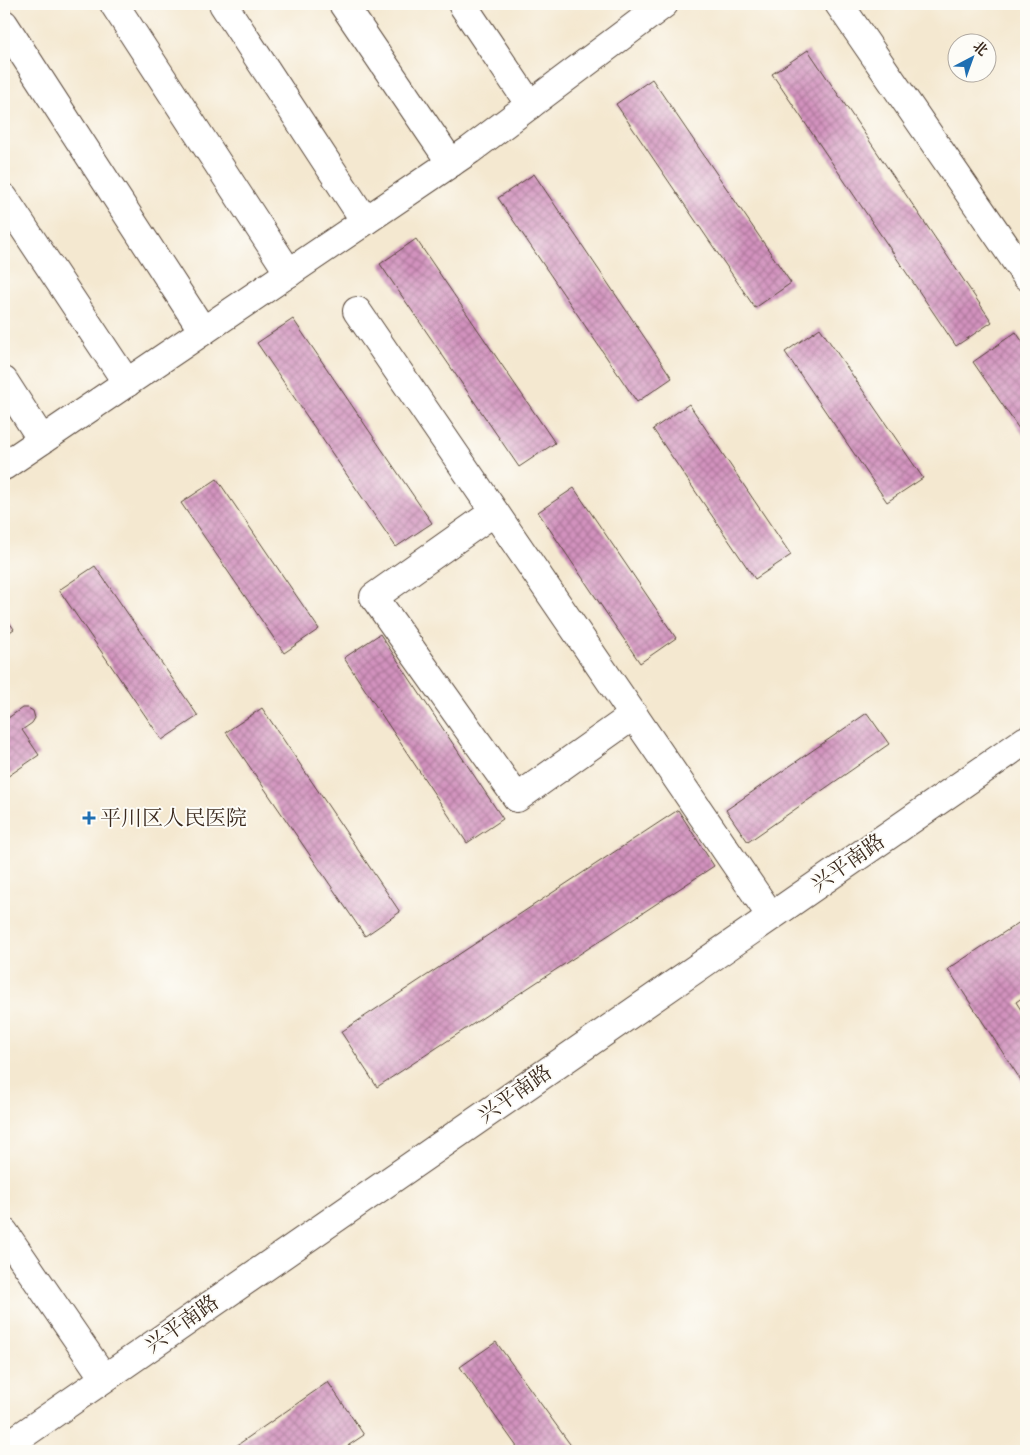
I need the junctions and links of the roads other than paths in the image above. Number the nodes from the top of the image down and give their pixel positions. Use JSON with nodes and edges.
{"nodes":[{"id":1,"x":114,"y":4,"type":"edge"},
{"id":2,"x":223,"y":4,"type":"edge"},
{"id":3,"x":343,"y":4,"type":"edge"},
{"id":4,"x":462,"y":4,"type":"edge"},
{"id":5,"x":664,"y":4,"type":"edge"},
{"id":6,"x":839,"y":4,"type":"edge"},
{"id":7,"x":4,"y":24,"type":"edge"},
{"id":8,"x":530,"y":105,"type":"junction"},
{"id":9,"x":451,"y":163,"type":"junction"},
{"id":10,"x":4,"y":198,"type":"edge"},
{"id":11,"x":365,"y":221,"type":"junction"},
{"id":12,"x":289,"y":273,"type":"junction"},
{"id":13,"x":1026,"y":276,"type":"edge"},
{"id":14,"x":357,"y":311,"type":"dead end"},
{"id":15,"x":203,"y":331,"type":"junction"},
{"id":16,"x":4,"y":381,"type":"edge"},
{"id":17,"x":126,"y":383,"type":"junction"},
{"id":18,"x":42,"y":440,"type":"junction"},
{"id":19,"x":4,"y":466,"type":"edge"},
{"id":20,"x":494,"y":512,"type":"junction"},
{"id":21,"x":634,"y":715,"type":"junction"},
{"id":22,"x":1026,"y":740,"type":"edge"},
{"id":23,"x":771,"y":916,"type":"junction"},
{"id":24,"x":4,"y":1232,"type":"edge"},
{"id":25,"x":104,"y":1378,"type":"junction"},
{"id":26,"x":4,"y":1448,"type":"edge"}],
"edges":[{"from":1,"to":12,"type":"street"},
{"from":2,"to":11,"type":"street"},
{"from":3,"to":9,"type":"street"},
{"from":4,"to":8,"type":"street"},
{"from":5,"to":8,"type":"street"},
{"from":6,"to":13,"type":"street"},
{"from":7,"to":15,"type":"street"},
{"from":8,"to":9,"type":"street"},
{"from":9,"to":11,"type":"street"},
{"from":10,"to":17,"type":"street"},
{"from":11,"to":12,"type":"street"},
{"from":12,"to":15,"type":"street"},
{"from":14,"to":20,"type":"street"},
{"from":15,"to":17,"type":"street"},
{"from":16,"to":18,"type":"street"},
{"from":17,"to":18,"type":"street"},
{"from":18,"to":19,"type":"street"},
{"from":20,"to":21,"type":"street"},
{"from":20,"to":21,"type":"street"},
{"from":21,"to":23,"type":"street"},
{"from":22,"to":23,"type":"street","name":"兴平南路"},
{"from":23,"to":25,"type":"street","name":"兴平南路"},
{"from":24,"to":25,"type":"street"},
{"from":25,"to":26,"type":"street","name":"兴平南路"}]}
